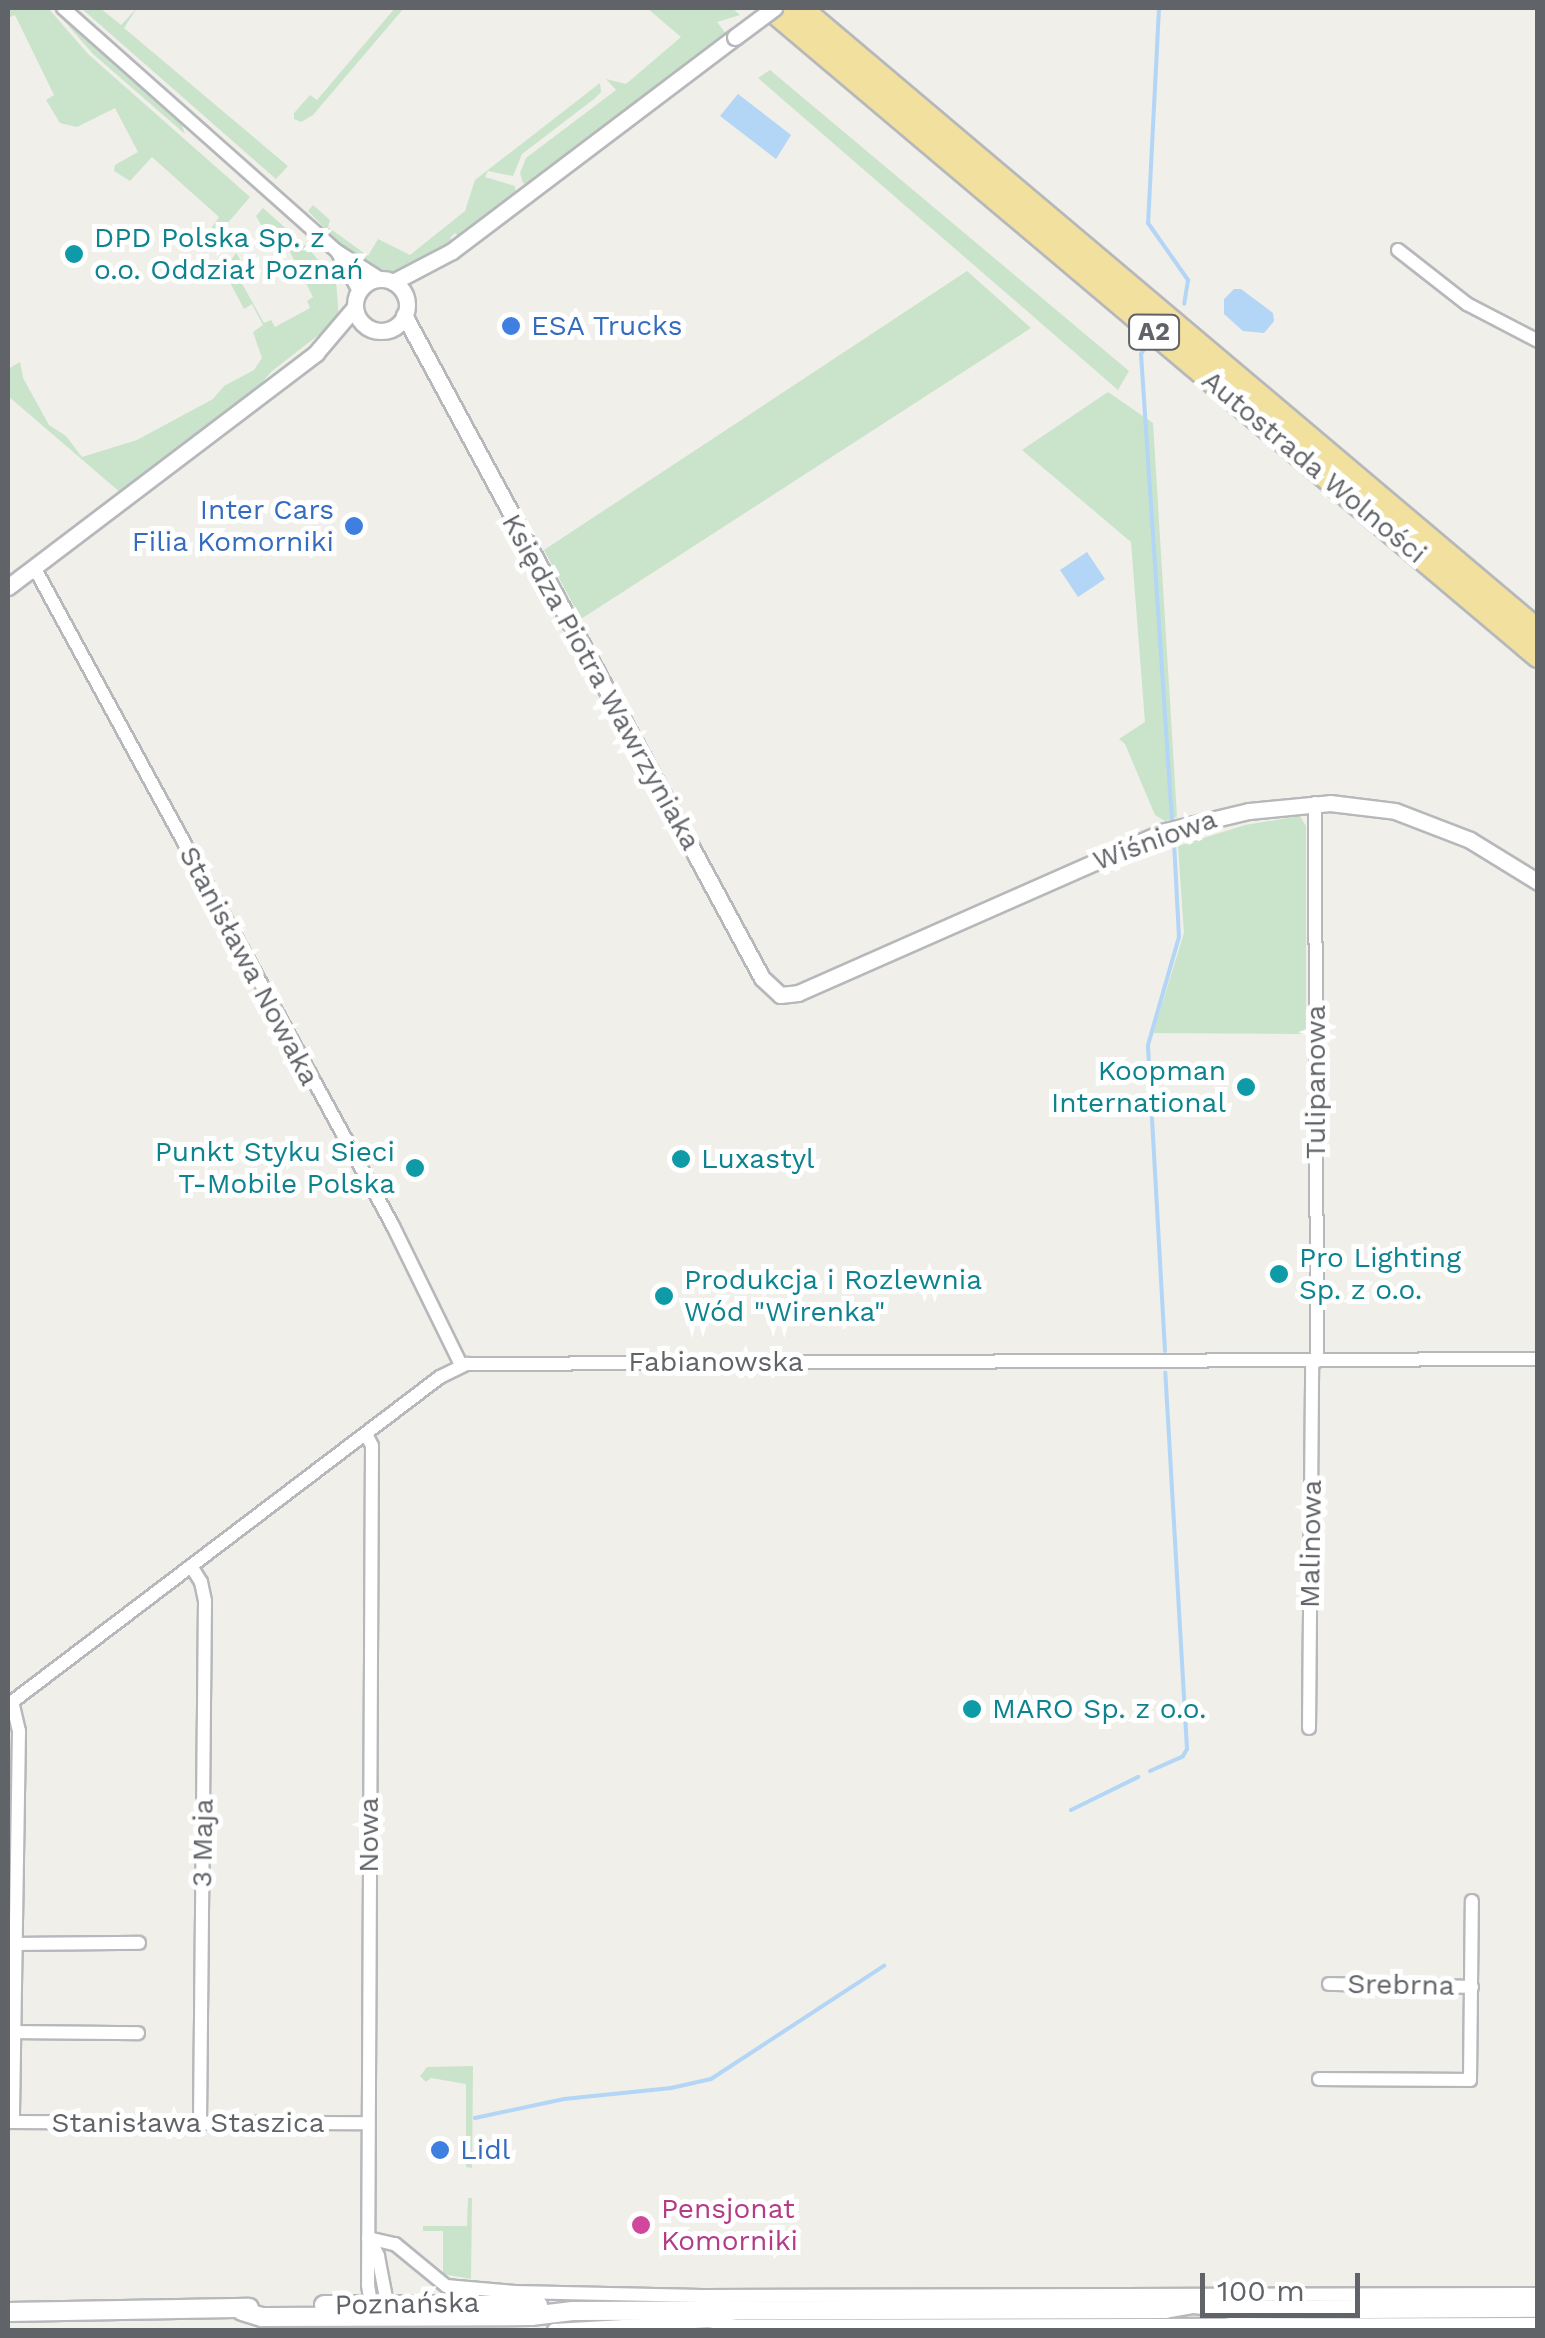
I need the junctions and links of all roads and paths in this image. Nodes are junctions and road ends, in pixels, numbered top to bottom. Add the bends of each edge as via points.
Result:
1 (63, 8) edge
2 (772, 8) edge
3 (800, 8) edge
4 (1398, 250) dead end
5 (337, 251) junction
6 (452, 251) junction
7 (387, 281) junction
8 (357, 299) junction
9 (405, 307) junction
10 (367, 326) junction
11 (386, 330) junction
12 (1538, 341) edge
13 (316, 353) junction
14 (428, 365) junction
15 (34, 567) junction
16 (8, 587) edge
17 (1538, 632) edge
18 (1538, 656) edge
19 (1315, 803) junction
20 (1538, 882) edge
21 (780, 995) joint
22 (1538, 1360) edge
23 (1314, 1361) junction
24 (462, 1366) junction
25 (366, 1434) junction
26 (191, 1566) junction
27 (10, 1703) edge
28 (1309, 1728) dead end
29 (1472, 1902) dead end
30 (16, 1944) junction
31 (138, 1944) dead end
32 (1330, 1984) dead end
33 (1472, 1987) junction
34 (14, 2032) junction
35 (138, 2033) dead end
36 (1319, 2079) dead end
37 (10, 2122) edge
38 (200, 2123) junction
39 (368, 2123) junction
40 (368, 2238) junction
41 (1538, 2294) edge
42 (1166, 2301) junction
43 (1538, 2308) edge
44 (8, 2312) edge
45 (382, 2317) edge
46 (1538, 2324) edge
47 (554, 2329) edge

1 - 5 street
2 - 6 street, bridge
2 - 18 highway, Autostrada Wolności / A2
3 - 17 highway, Autostrada Wolności / A2
4 - 12 street via 1467,304
5 - 7 street
5 - 8 street
6 - 7 street
6 - 9 street
7 - 8 street
7 - 9 street, Księdza Piotra Wawrzyniaka
8 - 10 street
8 - 13 street
9 - 11 street
9 - 14 street, Księdza Piotra Wawrzyniaka
10 - 11 street
10 - 13 street
11 - 14 street, Księdza Piotra Wawrzyniaka
13 - 15 street
14 - 21 street, Księdza Piotra Wawrzyniaka via 762,978
15 - 16 street
15 - 24 street, Stanisława Nowaka
19 - 20 street, Wiśniowa via 1359,804 1416,817
19 - 21 street, Wiśniowa via 1218,816 1165,831
19 - 23 street, Tulipanowa
22 - 23 street, Fabianowska
23 - 24 street, Fabianowska
23 - 28 street, Malinowa
24 - 25 street
25 - 26 street
25 - 39 street, Nowa via 372,1446
26 - 27 street
26 - 38 street, 3 Maja via 205,1601
27 - 30 street via 19,1731
29 - 33 street
30 - 31 street
30 - 34 street
32 - 33 street, Srebrna
33 - 36 street via 1470,2080
34 - 35 street
34 - 37 street
37 - 38 street, Stanisława Staszica
38 - 39 street, Stanisława Staszica
39 - 40 street, Nowa
40 - 42 street via 395,2244 442,2284 462,2289
40 - 45 street, Nowa
41 - 42 street, Poznańska
42 - 43 main road, Poznańska via 1193,2314
42 - 45 main road, Poznańska
44 - 45 main road, Poznańska via 261,2306
46 - 47 street via 708,2321

